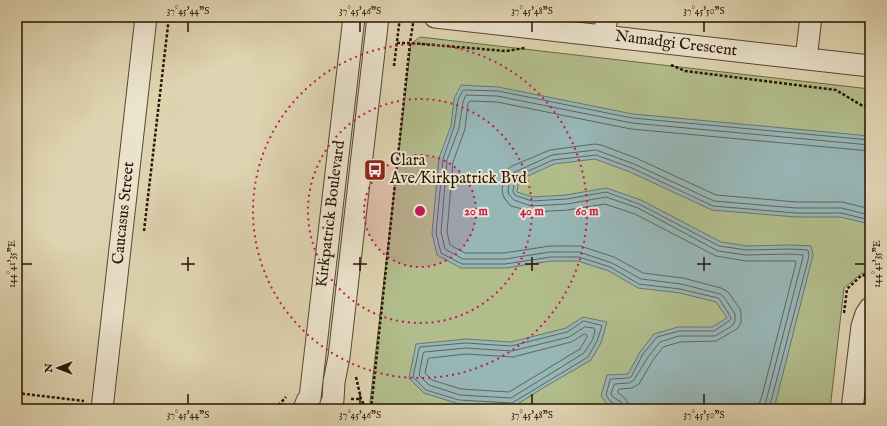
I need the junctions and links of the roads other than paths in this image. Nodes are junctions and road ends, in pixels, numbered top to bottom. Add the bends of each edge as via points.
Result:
1 (146, 17) edge
2 (354, 17) edge
3 (378, 17) edge
4 (435, 17) edge
5 (811, 17) edge
6 (605, 26) edge
7 (806, 59) junction
8 (870, 66) edge
9 (870, 308) edge
10 (858, 408) edge
11 (102, 409) edge
12 (304, 409) edge
13 (331, 409) edge

1 - 11 street, Caucasus Street
2 - 12 street, Kirkpatrick Boulevard via 310,398
3 - 13 street, Kirkpatrick Boulevard
4 - 6 street, Namadgi Crescent
5 - 7 street
6 - 7 street, Namadgi Crescent
7 - 8 street, Namadgi Crescent
9 - 10 street via 862,326

